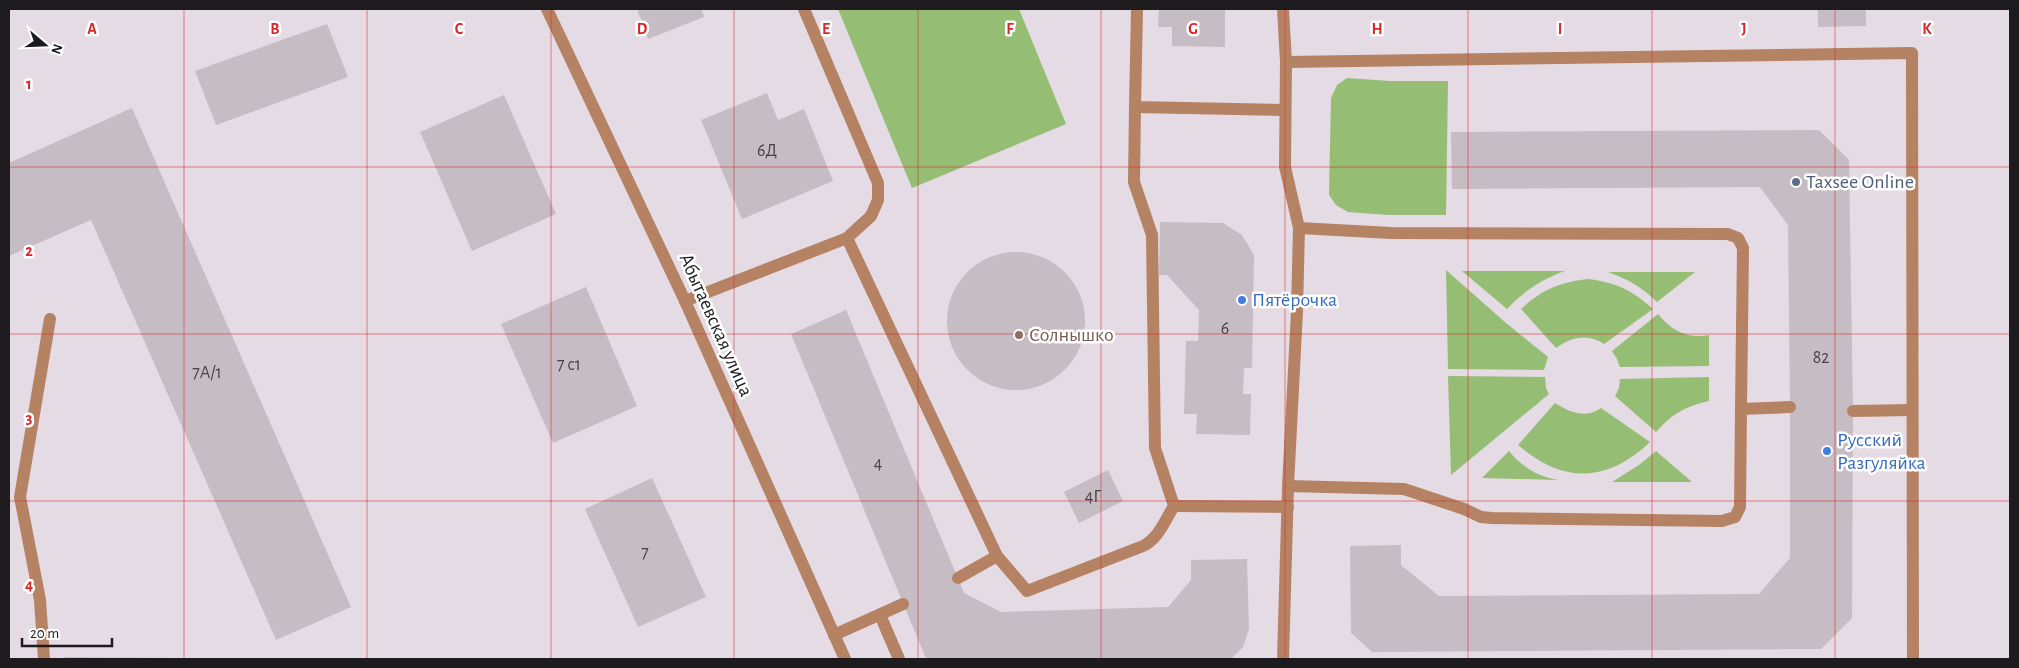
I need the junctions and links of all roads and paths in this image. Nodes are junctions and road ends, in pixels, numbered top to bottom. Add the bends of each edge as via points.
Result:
1 (547, 9) edge
2 (804, 9) edge
3 (1137, 9) edge
4 (1283, 9) edge
5 (1286, 62) junction
6 (1135, 107) junction
7 (1284, 110) junction
8 (1299, 228) junction
9 (847, 238) junction
10 (685, 302) junction
11 (50, 319) dead end
12 (1790, 407) dead end
13 (1741, 409) junction
14 (1911, 410) junction
15 (1853, 411) dead end
16 (1288, 486) junction
17 (1174, 506) junction
18 (1288, 508) junction
19 (997, 556) junction
20 (958, 578) dead end
21 (903, 604) dead end
22 (880, 615) junction
23 (834, 635) junction
24 (44, 659) edge
25 (845, 659) edge
26 (899, 659) edge
27 (1283, 659) edge
28 (1913, 659) edge

1 - 10 street, Абытаевская улица
2 - 9 street via 878,183 878,200 870,216
3 - 6 street
4 - 5 street
5 - 7 street
5 - 14 street via 1912,53
6 - 7 street
6 - 17 street via 1134,182 1152,235 1155,448
7 - 8 street via 1285,167
8 - 13 street via 1391,233 1728,234 1738,238 1743,248
8 - 16 street via 1298,311
9 - 10 street
9 - 19 street
10 - 23 street, Абытаевская улица
11 - 24 street via 20,497 40,600
12 - 13 street
13 - 16 street via 1740,507 1734,517 1722,521 1492,518 1404,489
14 - 15 street
14 - 28 street
16 - 18 street
17 - 18 street
17 - 19 street via 1151,542 1027,591
18 - 27 street
19 - 20 street
21 - 22 street
22 - 23 street
22 - 26 street
23 - 25 street, Абытаевская улица

